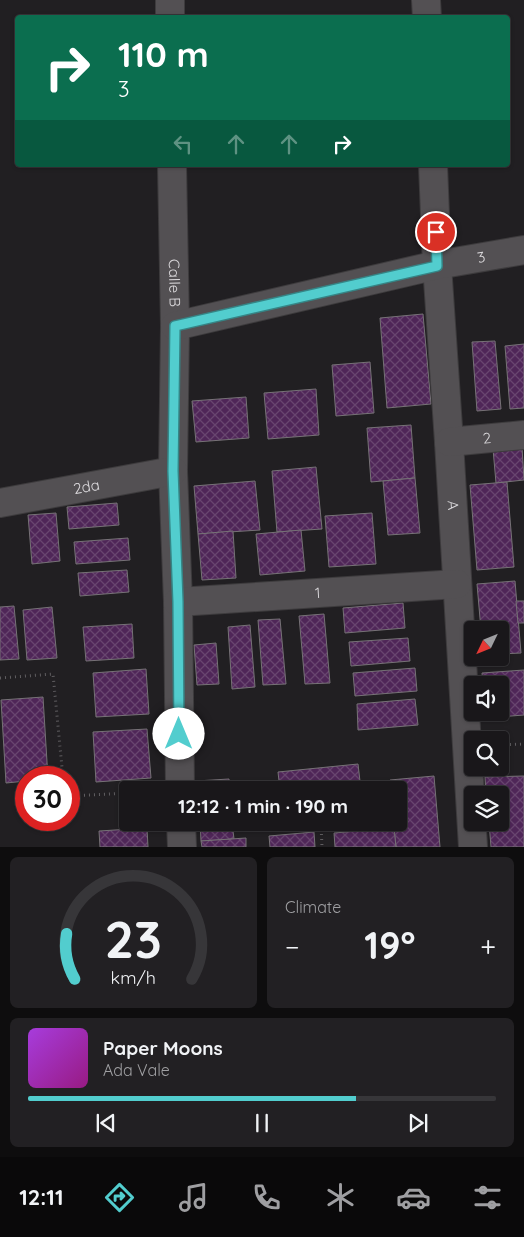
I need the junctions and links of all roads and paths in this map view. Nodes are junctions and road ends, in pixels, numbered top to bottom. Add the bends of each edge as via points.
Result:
1 (170, 0) edge
2 (426, 0) edge
3 (170, 15) edge
4 (427, 15) edge
5 (172, 167) edge
6 (433, 167) edge
7 (524, 250) edge
8 (437, 266) junction
9 (175, 326) junction
10 (524, 435) edge
11 (449, 442) junction
12 (173, 471) junction
13 (0, 503) edge
14 (456, 584) junction
15 (178, 602) junction
16 (0, 678) edge
17 (524, 744) edge
18 (509, 745) edge
19 (62, 766) edge
20 (180, 781) edge
21 (119, 793) edge
22 (80, 795) edge
23 (181, 831) edge
24 (321, 831) edge
25 (182, 847) edge
26 (322, 847) edge
27 (473, 847) edge

1 - 3 street
2 - 4 street
5 - 9 street, Calle B
6 - 8 street, A
7 - 8 street, 3
8 - 9 street, 3
8 - 11 street, A
9 - 12 street, Calle B
10 - 11 street, 2
11 - 14 street, A
12 - 13 street, 2da
12 - 15 street, Calle B
14 - 15 street, 1
14 - 27 street, A
15 - 20 street, Calle B
16 - 19 path via 53,674
17 - 18 path
21 - 22 path
23 - 25 street
24 - 26 path

